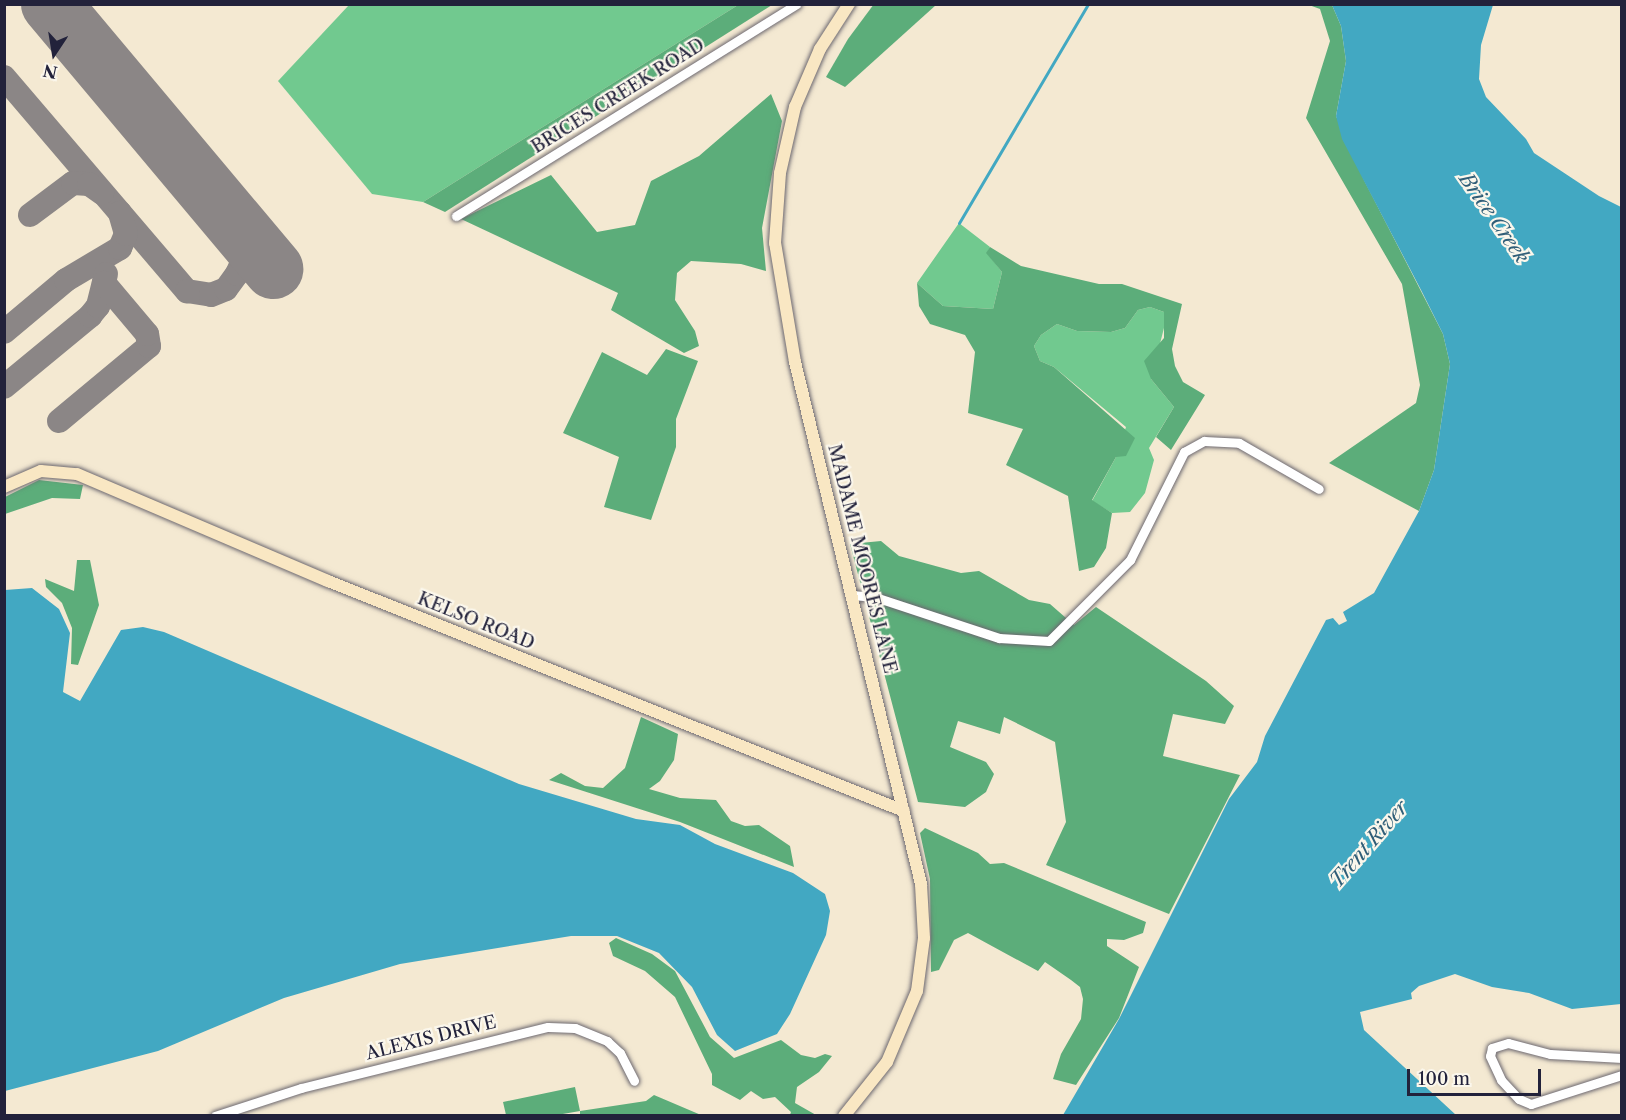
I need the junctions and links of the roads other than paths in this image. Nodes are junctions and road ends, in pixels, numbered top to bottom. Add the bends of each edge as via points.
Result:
1 (796, 4) edge
2 (849, 4) edge
3 (456, 216) dead end
4 (4, 487) edge
5 (1319, 489) dead end
6 (852, 595) junction
7 (904, 811) junction
8 (1618, 1058) edge
9 (1619, 1075) edge
10 (634, 1081) dead end
11 (215, 1116) edge
12 (844, 1116) edge

1 - 3 street, BRICES CREEK ROAD
2 - 6 street, MADAME MOORES LANE via 820,49 795,107 780,173 775,243 795,362
4 - 7 street, KELSO ROAD via 35,473 55,470 77,474 328,581
5 - 6 street via 1239,443 1204,441 1184,452 1130,560 1049,641 999,638 875,597
6 - 7 street, MADAME MOORES LANE
7 - 12 street, MADAME MOORES LANE via 924,911 917,991 887,1062
8 - 9 street
8 - 9 street via 1550,1054 1508,1043 1492,1048 1490,1056 1501,1080 1531,1104 1551,1101 1592,1082
10 - 11 street, ALEXIS DRIVE via 620,1053 607,1041 575,1028 548,1027 301,1088

